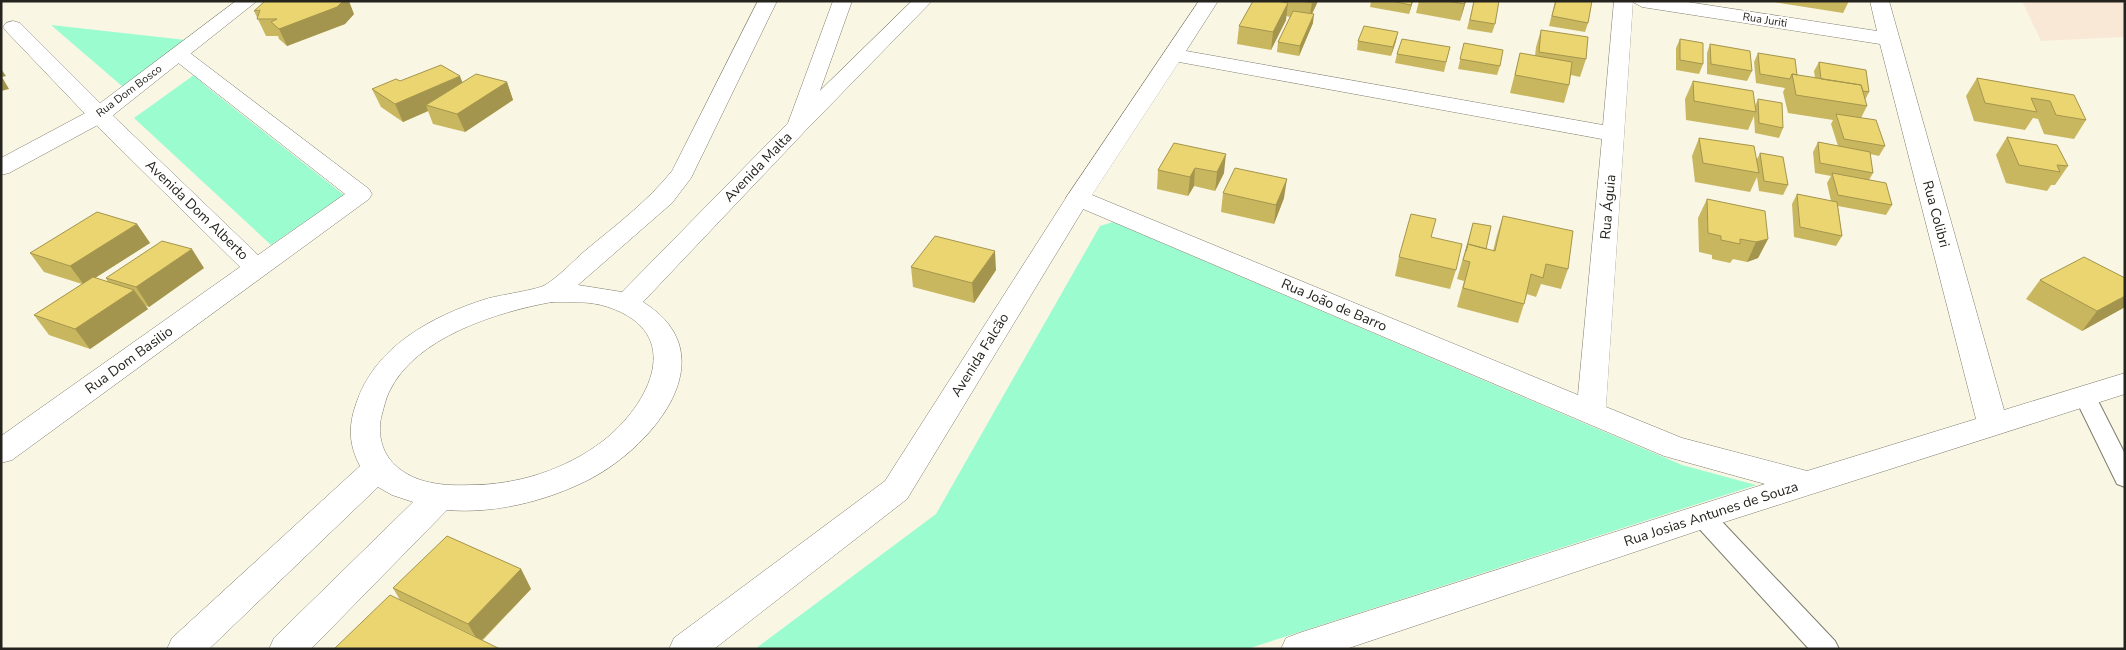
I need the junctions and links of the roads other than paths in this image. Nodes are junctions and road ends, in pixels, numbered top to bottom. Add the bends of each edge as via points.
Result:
1 (248, 1) edge
2 (768, 1) edge
3 (843, 1) edge
4 (924, 1) edge
5 (1209, 1) edge
6 (1624, 1) edge
7 (1642, 1) edge
8 (1879, 1) edge
9 (13, 27) dead end
10 (1889, 40) junction
11 (179, 54) junction
12 (1175, 55) junction
13 (100, 115) junction
14 (798, 125) junction
15 (1614, 134) junction
16 (1, 168) edge
17 (1078, 198) junction
18 (257, 269) junction
19 (552, 293) junction
20 (626, 304) junction
21 (2125, 383) edge
22 (2085, 396) junction
23 (1591, 413) junction
24 (1993, 426) junction
25 (1, 452) edge
26 (378, 468) junction
27 (2125, 478) edge
28 (1808, 483) junction
29 (439, 497) junction
30 (1702, 516) junction
31 (185, 649) edge
32 (287, 649) edge
33 (687, 649) edge
34 (1299, 649) edge
35 (1826, 649) edge

1 - 11 street, Rua Dom Bosco
2 - 19 street via 683,173 664,198
3 - 14 street, Avenida Malta
4 - 14 street
5 - 12 street, Avenida Falcão
6 - 15 street, Rua Águia
7 - 10 street, Rua Juriti
8 - 10 street, Rua Colibri
9 - 13 street, Avenida Dom Alberto
10 - 24 street, Rua Colibri
11 - 13 street, Rua Dom Bosco
11 - 18 street, Avenida Dom Alberto via 360,194
12 - 15 street
12 - 17 street, Avenida Falcão
13 - 16 street, Rua Dom Bosco
13 - 18 street, Avenida Dom Alberto
14 - 20 street, Avenida Malta
15 - 23 street, Rua Águia
17 - 23 street, Rua João de Barro
17 - 33 street, Avenida Falcão via 896,490
18 - 25 street, Rua Dom Basilio
19 - 20 street via 579,293
19 - 26 street via 493,304 465,316 421,341 392,366 367,408 364,430 367,450
20 - 29 street via 646,315 659,330 667,347 669,367 664,389 632,433 577,472 543,485 508,495
21 - 22 street, Rua Josias Antunes de Souza
22 - 24 street, Rua Josias Antunes de Souza
22 - 27 lane
23 - 28 street, Rua João de Barro via 1675,448
24 - 28 street, Rua Josias Antunes de Souza
26 - 29 street via 394,481
26 - 31 street
28 - 30 street, Rua Josias Antunes de Souza
29 - 32 street
30 - 34 street, Rua Josias Antunes de Souza
30 - 35 lane

